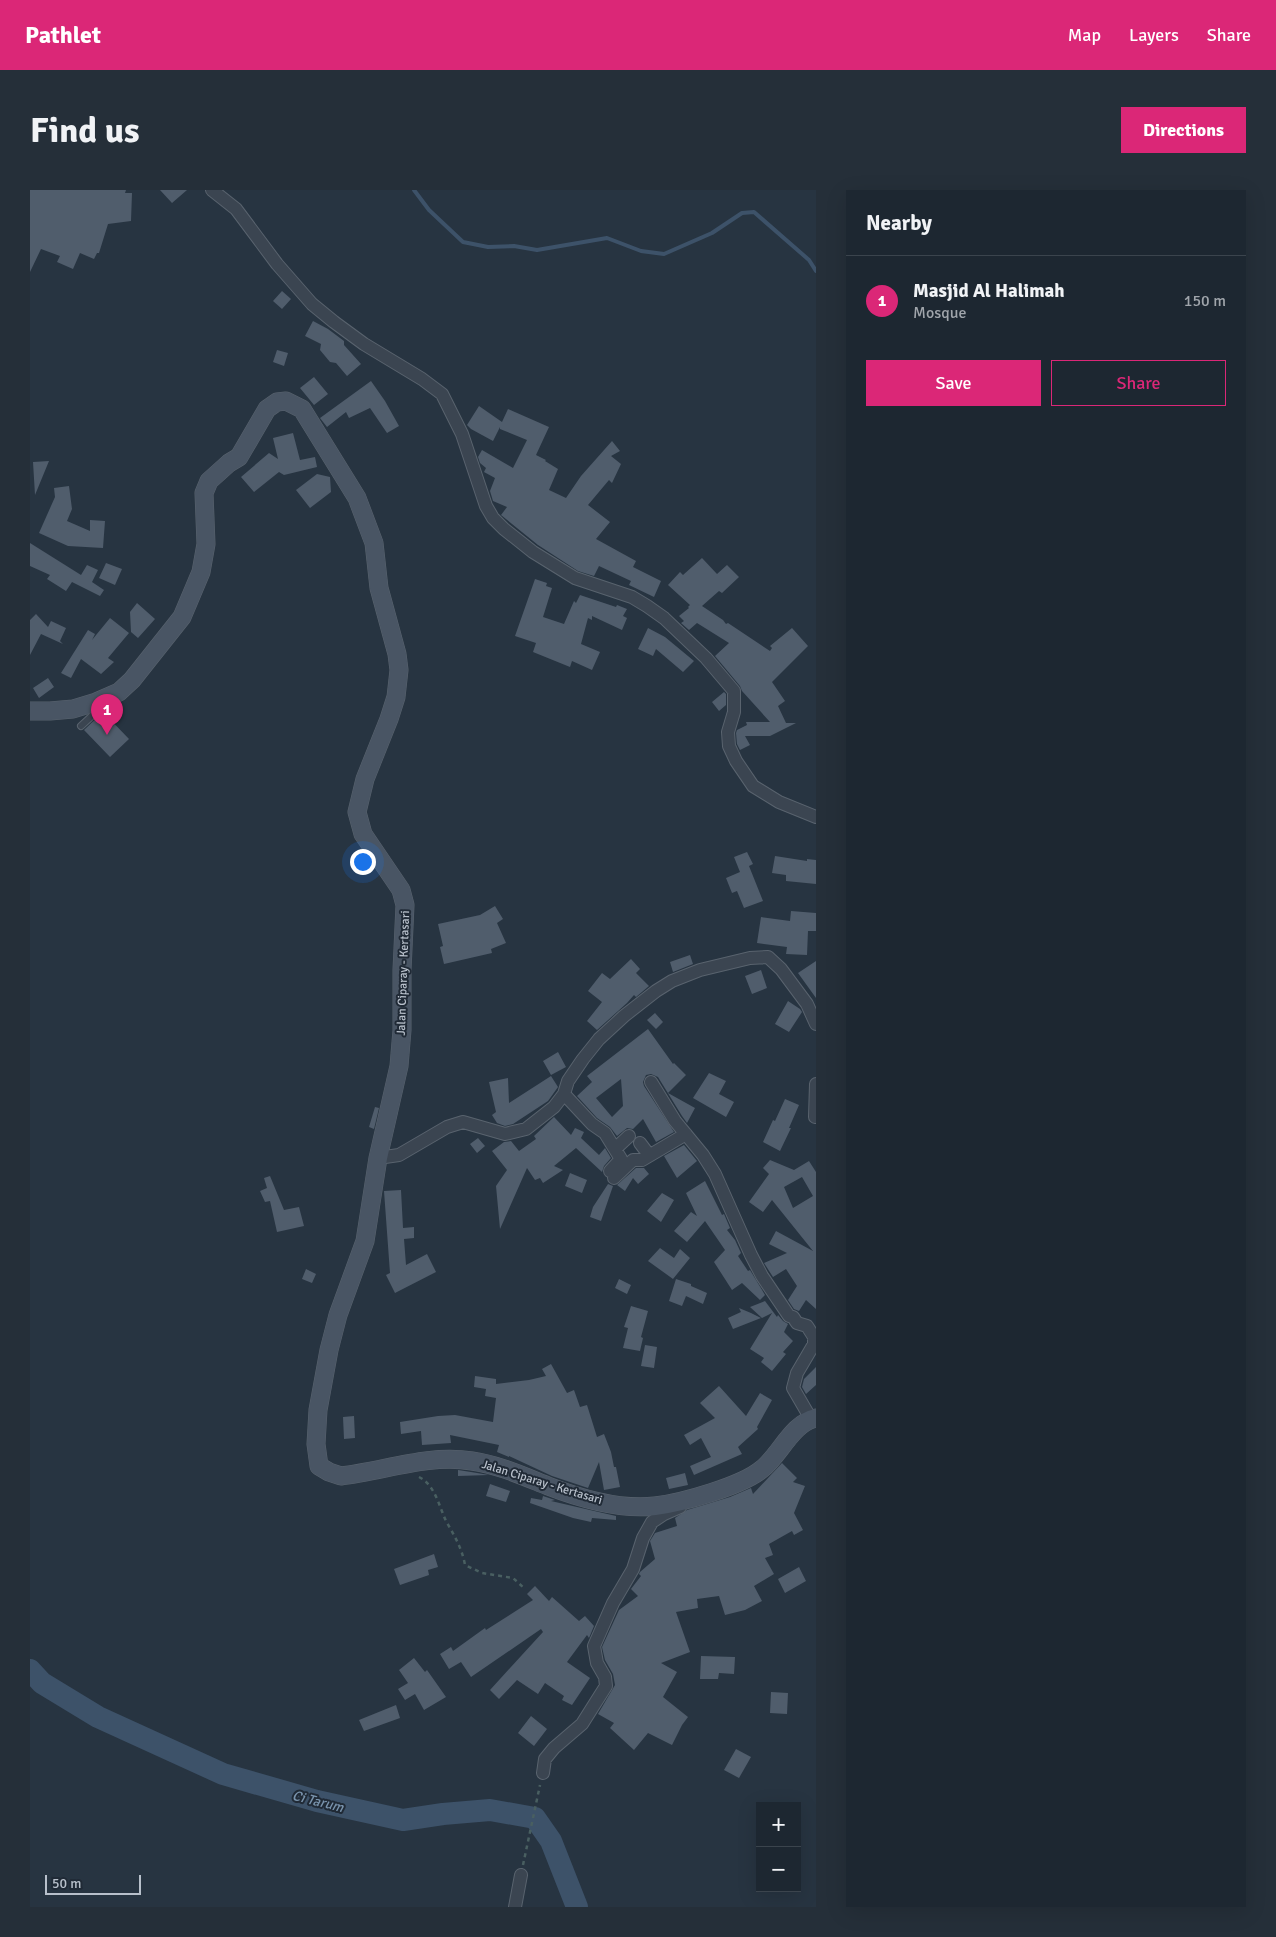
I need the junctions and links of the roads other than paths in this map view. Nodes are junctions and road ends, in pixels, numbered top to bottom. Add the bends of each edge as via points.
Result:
1 (212, 190) edge
2 (96, 702) junction
3 (30, 711) edge
4 (81, 726) dead end
5 (816, 818) edge
6 (816, 1024) edge
7 (651, 1082) dead end
8 (816, 1084) edge
9 (564, 1094) junction
10 (815, 1117) edge
11 (686, 1134) junction
12 (615, 1149) junction
13 (649, 1155) junction
14 (378, 1158) junction
15 (814, 1418) edge
16 (691, 1498) junction
17 (543, 1773) road end
18 (521, 1875) road end
19 (515, 1907) edge

1 - 5 street via 236,210 312,304 364,344 442,394 462,434 486,506 504,529 575,578 632,597 647,606 706,658 734,691 729,746 747,778 772,798
2 - 3 main road, Jalan Ciparay - Kertasari via 73,709
2 - 4 lane via 94,714
2 - 14 main road, Jalan Ciparay - Kertasari via 119,692 132,680 182,617 201,572 206,544 204,493 210,481 240,457 267,409 286,401 302,409 357,498 370,527 379,588 398,670 396,697 356,812 363,834 401,890 405,905 402,1030 395,1087
6 - 9 street via 807,1004 768,957 700,970 656,990 624,1016 583,1059 568,1081
7 - 11 street via 674,1121
8 - 10 street
9 - 12 street via 604,1133
9 - 14 street via 554,1107 526,1129 505,1134 463,1122 447,1127 399,1155
11 - 13 street
11 - 15 street via 719,1181 736,1226 762,1276 789,1316 807,1326 814,1337 814,1344 797,1373 793,1388
12 - 13 street via 635,1139
12 - 13 street via 621,1159 612,1175 633,1160 642,1160
14 - 16 main road, Jalan Ciparay - Kertasari via 365,1241 329,1350 318,1410 316,1444 319,1466 341,1476 443,1458 458,1459 496,1466 576,1495 624,1506 654,1506
15 - 16 main road, Jalan Ciparay - Kertasari via 803,1424 774,1458 753,1475
16 - 17 street via 652,1522 643,1538 633,1569 594,1646 606,1686 582,1724 545,1759
18 - 19 street

